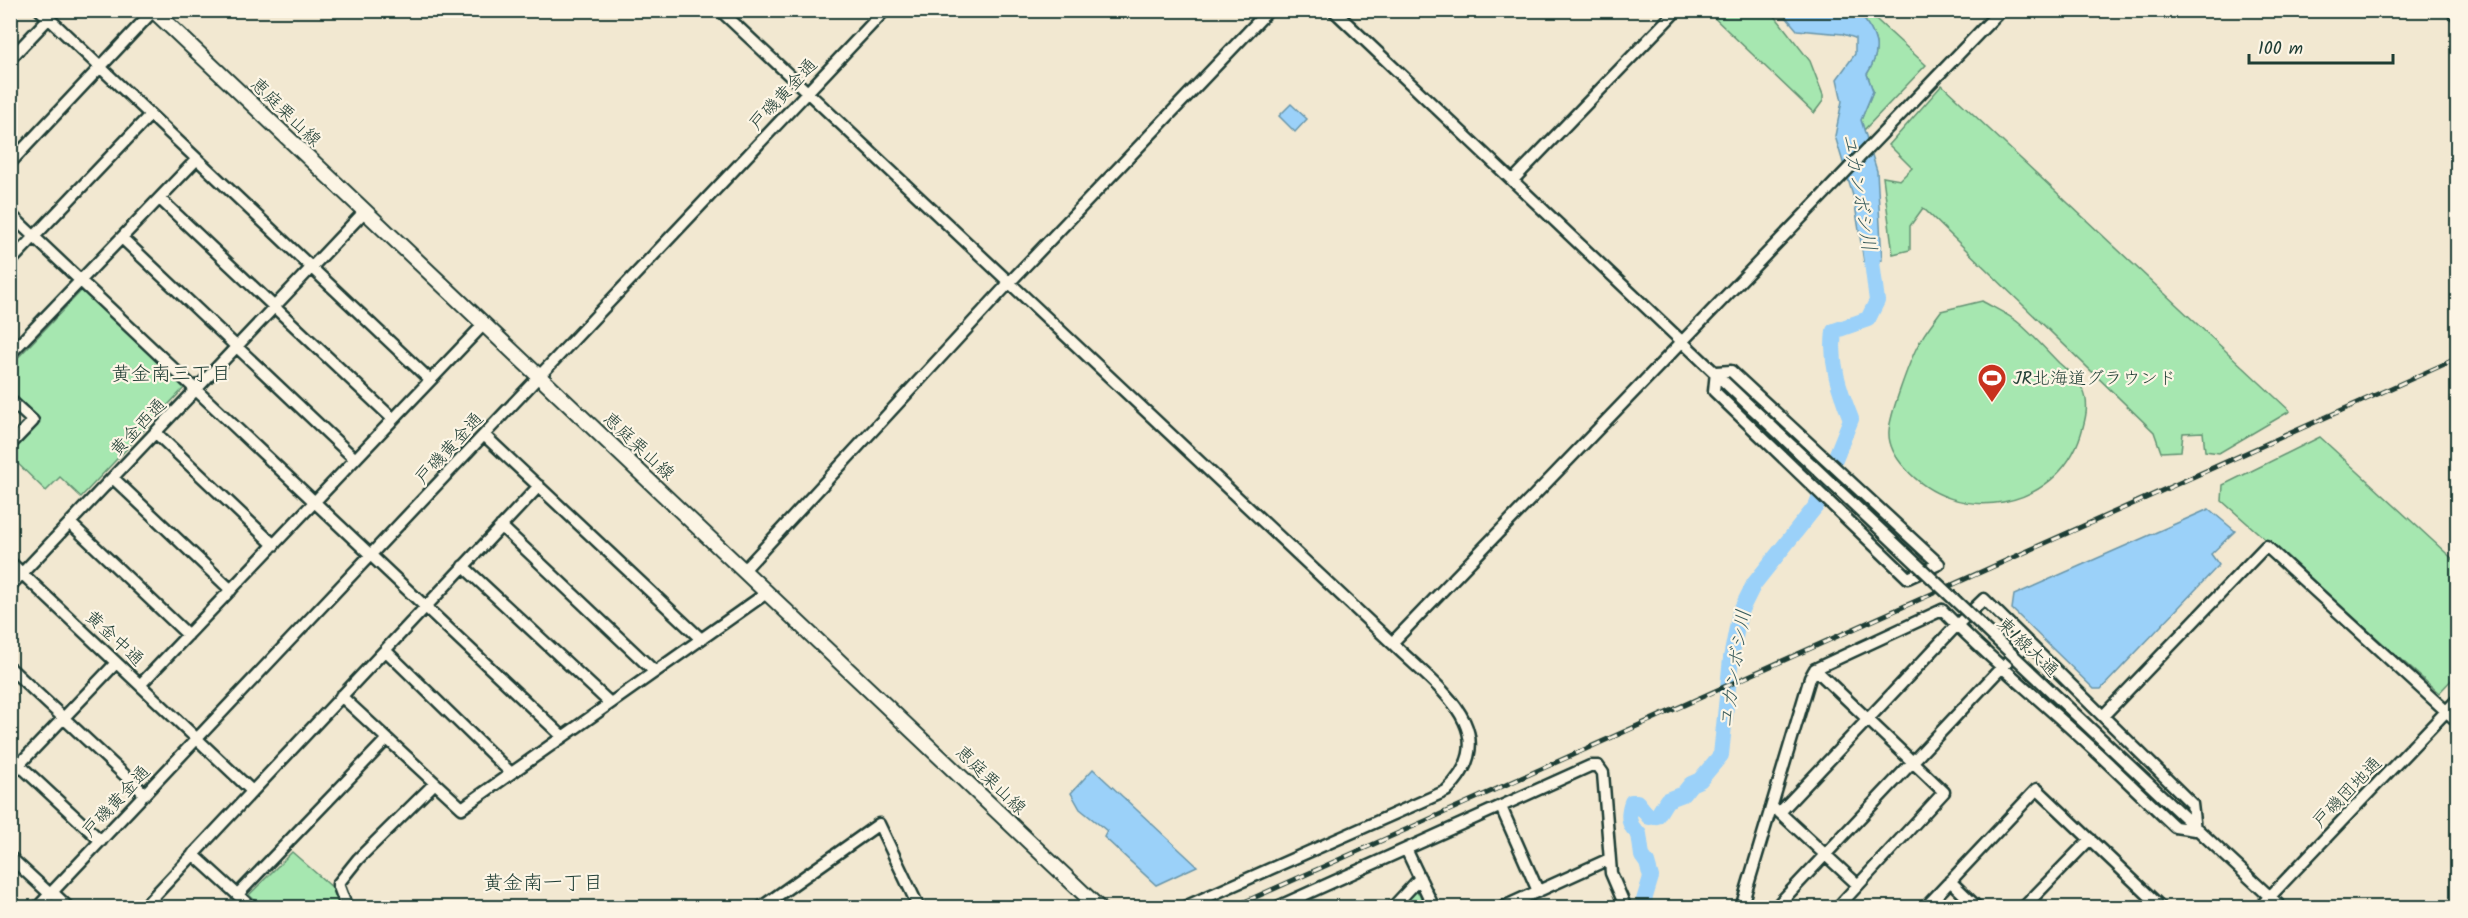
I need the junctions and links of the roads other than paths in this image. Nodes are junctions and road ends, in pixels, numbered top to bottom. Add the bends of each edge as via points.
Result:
1 (40, 10) edge
2 (153, 10) edge
3 (720, 10) edge
4 (885, 10) edge
5 (1269, 10) edge
6 (1333, 10) edge
7 (1677, 10) edge
8 (2001, 10) edge
9 (2451, 10) edge
10 (2457, 17) edge
11 (48, 19) junction
12 (10, 59) edge
13 (101, 67) junction
14 (807, 92) junction
15 (150, 115) junction
16 (197, 159) junction
17 (10, 163) edge
18 (1513, 180) junction
19 (160, 199) junction
20 (364, 212) junction
21 (10, 214) edge
22 (35, 237) junction
23 (122, 238) junction
24 (10, 262) edge
25 (312, 266) junction
26 (81, 280) junction
27 (1009, 283) junction
28 (275, 307) junction
29 (483, 324) junction
30 (1682, 341) junction
31 (238, 346) junction
32 (10, 354) edge
33 (1716, 372) junction
34 (539, 377) junction
35 (430, 380) junction
36 (197, 390) junction
37 (10, 400) edge
38 (393, 419) junction
39 (156, 433) junction
40 (484, 435) junction
41 (10, 445) edge
42 (355, 459) junction
43 (113, 478) junction
44 (539, 486) junction
45 (315, 502) junction
46 (70, 523) junction
47 (501, 526) junction
48 (274, 545) junction
49 (371, 554) junction
50 (10, 562) edge
51 (463, 567) junction
52 (744, 570) junction
53 (22, 573) junction
54 (10, 586) edge
55 (231, 590) junction
56 (768, 592) junction
57 (426, 606) junction
58 (1957, 625) junction
59 (188, 635) junction
60 (701, 639) junction
61 (1392, 643) junction
62 (2029, 643) junction
63 (385, 650) junction
64 (116, 663) junction
65 (2002, 667) junction
66 (10, 668) edge
67 (1815, 669) junction
68 (654, 671) junction
69 (141, 685) junction
70 (341, 696) junction
71 (2457, 699) edge
72 (609, 702) junction
73 (2446, 711) junction
74 (2103, 717) junction
75 (64, 718) junction
76 (1869, 719) junction
77 (2457, 722) edge
78 (562, 736) junction
79 (197, 739) junction
80 (387, 739) junction
81 (10, 756) edge
82 (1913, 762) junction
83 (20, 765) junction
84 (511, 773) junction
85 (10, 774) edge
86 (435, 783) junction
87 (252, 791) junction
88 (145, 794) junction
89 (1501, 807) junction
90 (1775, 810) junction
91 (2195, 830) junction
92 (2090, 839) junction
93 (101, 841) junction
94 (1406, 849) junction
95 (194, 854) junction
96 (1824, 855) junction
97 (10, 857) edge
98 (1609, 859) junction
99 (1420, 878) junction
100 (1950, 881) junction
101 (1858, 885) junction
102 (1538, 891) junction
103 (51, 893) junction
104 (238, 894) junction
105 (2270, 896) junction
106 (151, 905) edge
107 (2154, 905) edge
108 (1626, 907) edge
109 (37, 908) edge
110 (69, 908) edge
111 (252, 908) edge
112 (347, 908) edge
113 (760, 908) edge
114 (919, 908) edge
115 (1099, 908) edge
116 (1182, 908) edge
117 (1275, 908) edge
118 (1392, 908) edge
119 (1434, 908) edge
120 (1501, 908) edge
121 (1740, 908) edge
122 (1774, 908) edge
123 (1837, 908) edge
124 (1925, 908) edge
125 (1978, 908) edge
126 (2023, 908) edge
127 (2259, 908) edge
128 (2282, 908) edge

1 - 11 street
2 - 13 street
2 - 20 main road, 恵庭栗山線
3 - 14 street
4 - 14 street, 戸磯黄金通
5 - 27 street
6 - 18 street, 東1線大通
7 - 18 street
8 - 30 street
9 - 10 street
11 - 12 street
11 - 13 street
13 - 15 street
13 - 17 street
14 - 27 street
14 - 34 street, 戸磯黄金通
15 - 16 street
15 - 22 street
16 - 19 street
16 - 25 street
18 - 30 street, 東1線大通
19 - 23 street
19 - 28 street
20 - 25 street, 黄金西通
20 - 29 main road, 恵庭栗山線
21 - 22 street
22 - 24 street
22 - 26 street
23 - 26 street
23 - 31 street
25 - 28 street, 黄金西通
25 - 35 street
26 - 32 street
26 - 36 street
27 - 52 street
27 - 61 street
28 - 31 street, 黄金西通
28 - 38 street
29 - 34 main road, 恵庭栗山線
29 - 35 street
30 - 33 street, 東1線大通
30 - 61 street
31 - 36 street, 黄金西通
31 - 42 street
33 - 33 street via 1714,392 1908,578 1939,564 1731,371
33 - 91 street, 東1線大通, bridge
34 - 40 street, 戸磯黄金通
34 - 52 main road, 恵庭栗山線
35 - 38 street
36 - 39 street, 黄金西通
36 - 45 street
37 - 41 street via 33,421
38 - 42 street
39 - 43 street, 黄金西通
39 - 48 street
40 - 44 street
40 - 49 street, 戸磯黄金通
42 - 45 street
43 - 46 street, 黄金西通
43 - 55 street
44 - 47 street
44 - 60 street
45 - 48 street
45 - 49 street
46 - 53 street, 黄金西通
46 - 59 street
47 - 51 street
47 - 68 street
48 - 55 street
49 - 57 street
49 - 79 street, 戸磯黄金通
50 - 53 street, 黄金中通
51 - 57 street
51 - 72 street
52 - 56 main road, 恵庭栗山線
53 - 54 street, 黄金西通
53 - 64 street, 黄金中通
55 - 59 street
56 - 60 street
56 - 115 main road, 恵庭栗山線
57 - 63 street
57 - 78 street
58 - 62 street via 1984,599
58 - 65 street
58 - 67 street via 1942,610
58 - 76 street
59 - 69 street
60 - 68 street
61 - 116 street via 1460,710 1468,726 1469,754 1456,781 1446,791
62 - 65 street
62 - 74 street
63 - 70 street
63 - 84 street
64 - 69 street, 黄金中通
64 - 75 street
65 - 82 street
65 - 91 street via 2175,828
66 - 75 street
67 - 76 street
67 - 90 street
68 - 72 street
69 - 79 street, 黄金中通
70 - 80 street
70 - 87 street
71 - 73 street, 戸磯団地通
72 - 78 street
73 - 74 street via 2266,546
73 - 77 street
73 - 105 street, 戸磯団地通
74 - 91 street via 2192,804
75 - 83 street
75 - 88 street
76 - 82 street
76 - 90 street
78 - 84 street
79 - 87 street, 黄金中通
79 - 88 street, 戸磯黄金通
80 - 86 street
80 - 104 street
81 - 83 street
82 - 96 street
82 - 101 street via 1944,792
83 - 85 street
83 - 93 street
84 - 86 street via 462,808
86 - 112 street via 338,884
87 - 95 street
88 - 93 street, 戸磯黄金通
89 - 94 street
89 - 98 street via 1590,766 1598,766 1603,773
89 - 102 street
90 - 96 street
90 - 121 street
91 - 105 street, 東1線大通
92 - 100 street via 2037,789
92 - 107 street
92 - 126 street
93 - 103 street, 戸磯黄金通
94 - 99 street
94 - 117 street
95 - 104 street
95 - 106 street
96 - 101 street
96 - 122 street
97 - 103 street
98 - 102 street
98 - 108 street
99 - 118 street
99 - 119 street
100 - 124 street
100 - 125 street
101 - 123 street
102 - 120 street
103 - 109 street, 戸磯黄金通
103 - 110 street
104 - 111 street
105 - 127 street, 戸磯団地通
105 - 128 street, 東1線大通
113 - 114 street via 879,824

